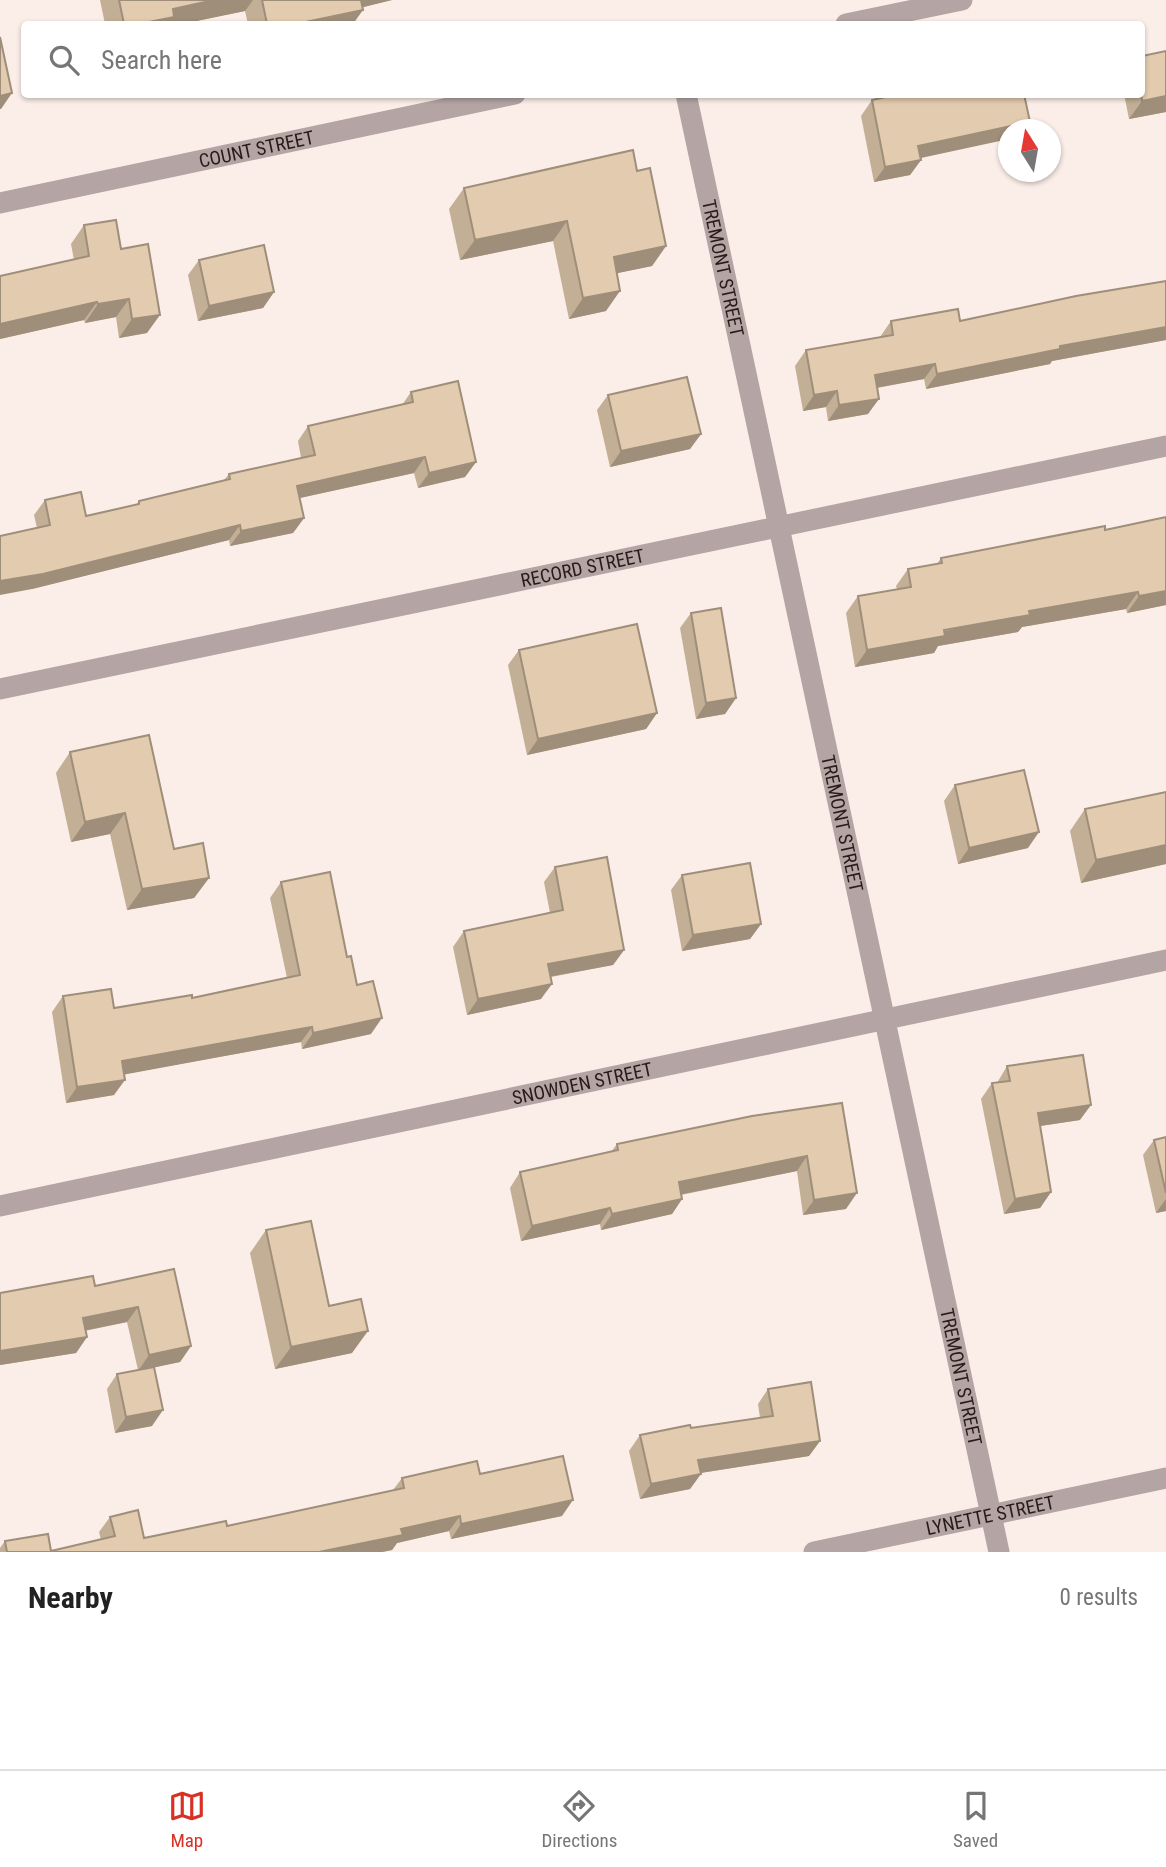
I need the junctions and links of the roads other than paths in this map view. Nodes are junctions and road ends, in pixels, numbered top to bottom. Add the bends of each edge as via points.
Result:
1 (962, 0) edge
2 (860, 21) edge
3 (496, 98) edge
4 (687, 98) edge
5 (0, 203) edge
6 (1166, 446) edge
7 (781, 527) junction
8 (0, 689) edge
9 (1166, 960) edge
10 (886, 1020) junction
11 (0, 1206) edge
12 (1166, 1478) edge
13 (991, 1516) junction
14 (814, 1552) edge
15 (999, 1552) edge

1 - 2 street
3 - 5 street, COUNT STREET
4 - 7 street, TREMONT STREET
6 - 7 street, RECORD STREET
7 - 8 street, RECORD STREET
7 - 10 street, TREMONT STREET
9 - 10 street, SNOWDEN STREET
10 - 11 street, SNOWDEN STREET
10 - 13 street, TREMONT STREET
12 - 13 street, LYNETTE STREET
13 - 14 street, LYNETTE STREET
13 - 15 street, TREMONT STREET

